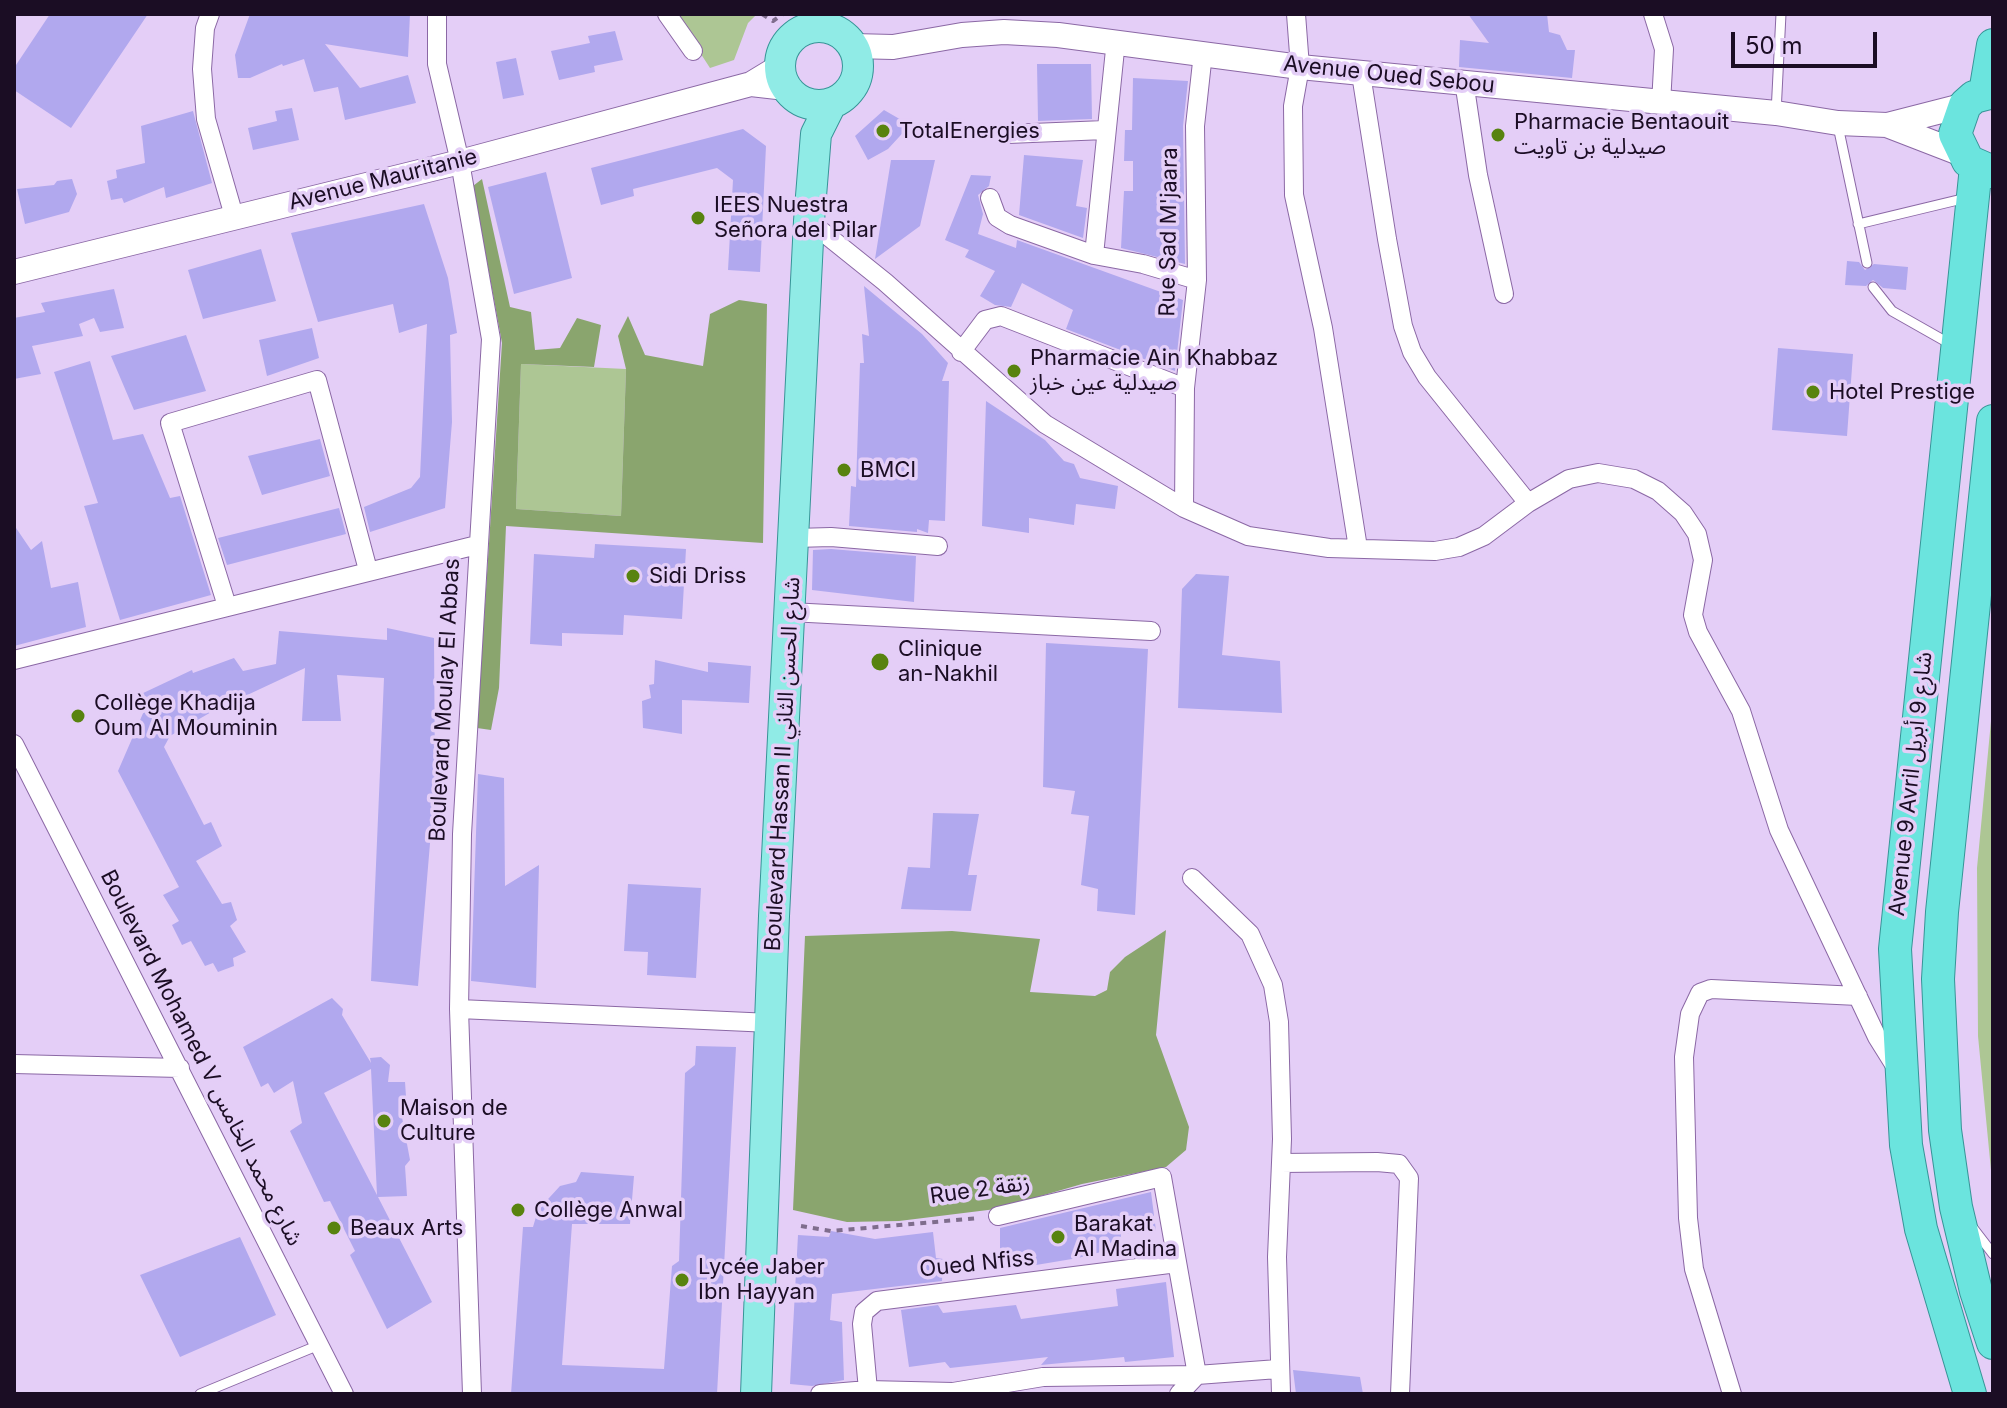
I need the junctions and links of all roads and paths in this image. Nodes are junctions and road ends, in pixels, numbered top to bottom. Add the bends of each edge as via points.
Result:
1 (210, 14) edge
2 (437, 14) edge
3 (667, 14) edge
4 (762, 14) edge
5 (1296, 14) edge
6 (1653, 14) edge
7 (1781, 14) edge
8 (811, 20) edge
9 (1006, 23) edge
10 (1116, 40) junction
11 (1993, 45) edge
12 (693, 51) dead end
13 (1203, 53) junction
14 (856, 55) junction
15 (1300, 67) junction
16 (1361, 74) junction
17 (1464, 81) junction
18 (788, 85) junction
19 (1981, 97) edge
20 (831, 104) junction
21 (1661, 104) junction
22 (1776, 113) junction
23 (1838, 123) junction
24 (1887, 125) junction
25 (1105, 130) junction
26 (816, 134) junction
27 (1008, 134) dead end
28 (460, 162) junction
29 (1976, 172) edge
30 (990, 198) dead end
31 (234, 216) junction
32 (809, 221) junction
33 (1858, 224) junction
34 (1094, 255) junction
35 (1867, 263) dead end
36 (14, 272) edge
37 (1197, 280) junction
38 (1873, 287) dead end
39 (1504, 294) dead end
40 (1955, 347) junction
41 (961, 352) junction
42 (1185, 388) junction
43 (1993, 421) edge
44 (1528, 503) junction
45 (1184, 508) junction
46 (795, 538) junction
47 (477, 545) junction
48 (938, 546) dead end
49 (1358, 548) junction
50 (368, 570) junction
51 (227, 606) junction
52 (790, 612) junction
53 (1151, 631) dead end
54 (14, 660) edge
55 (14, 744) edge
56 (1192, 878) dead end
57 (1858, 996) junction
58 (459, 1009) junction
59 (771, 1023) junction
60 (14, 1064) edge
61 (180, 1068) junction
62 (1900, 1074) junction
63 (1281, 1163) junction
64 (1956, 1207) junction
65 (998, 1216) joint
66 (801, 1226) dead end
67 (1993, 1254) edge
68 (1177, 1263) junction
69 (1993, 1343) edge
70 (319, 1345) junction
71 (1278, 1369) junction
72 (1197, 1375) junction
73 (868, 1390) junction
74 (955, 1393) edge
75 (200, 1394) edge
76 (344, 1394) edge
77 (472, 1394) edge
78 (756, 1394) edge
79 (820, 1394) edge
80 (1179, 1394) edge
81 (1281, 1394) edge
82 (1400, 1394) edge
83 (1732, 1394) edge
84 (1970, 1394) edge

1 - 31 street via 202,69 206,119
2 - 28 street, Boulevard Moulay El Abbas via 437,64
3 - 12 street
4 - 8 path via 773,21
5 - 15 street
6 - 21 street via 1664,49
7 - 22 lane
8 - 14 main road
8 - 18 main road via 787,43
9 - 10 street, Avenue Oued Sebou
9 - 14 street, Avenue Oued Sebou
10 - 13 street, Avenue Oued Sebou
10 - 25 street
11 - 19 highway
13 - 15 street, Avenue Oued Sebou
13 - 37 street, Rue Sad M'jaara via 1195,126
14 - 20 main road via 851,88
15 - 16 street, Avenue Oued Sebou
15 - 49 street via 1291,144 1294,195 1330,367
16 - 17 street, Avenue Oued Sebou
16 - 44 street via 1403,326 1412,352
17 - 21 street, Avenue Oued Sebou
17 - 39 street
18 - 20 main road via 815,106
18 - 26 main road
18 - 28 street, Avenue Mauritanie via 751,84
19 - 24 street, Avenue Oued Sebou
19 - 29 highway, Avenue 9 Avril شارع 9 أبريل via 1955,134
20 - 26 main road, Boulevard Hassan II شارع الحسن الثاني
21 - 22 street, Avenue Oued Sebou
22 - 23 street, Avenue Oued Sebou
23 - 24 street, Avenue Oued Sebou
23 - 33 lane
24 - 29 street, Avenue Oued Sebou
25 - 27 street
25 - 34 street
26 - 32 main road, Boulevard Hassan II شارع الحسن الثاني
28 - 31 street, Avenue Mauritanie
28 - 47 street, Boulevard Moulay El Abbas via 491,339
29 - 33 lane
29 - 40 highway, Avenue 9 Avril شارع 9 أبريل
30 - 34 street via 997,217 1010,225
31 - 36 street, Avenue Mauritanie
32 - 41 street
32 - 46 main road, Boulevard Hassan II شارع الحسن الثاني
33 - 35 lane
34 - 37 street
37 - 42 street, Rue Sad M'jaara
38 - 40 lane via 1892,311
40 - 62 highway, Avenue 9 Avril شارع 9 أبريل via 1897,921
41 - 42 street via 985,320 1001,316
41 - 45 street via 1045,424
42 - 45 street, Rue Sad M'jaara
43 - 64 highway, Avenue 9 Avril شارع 9 أبريل via 1940,952 1940,1075
44 - 49 street via 1484,536 1459,547
44 - 57 street via 1569,479 1598,473 1634,479 1683,513 1697,534 1703,560 1693,615 1698,632 1741,711 1779,830
45 - 49 street via 1248,536 1289,545
46 - 48 street
46 - 52 main road, Boulevard Hassan II شارع الحسن الثاني
47 - 50 street
47 - 58 street, Boulevard Moulay El Abbas
50 - 51 street
50 - 51 street via 317,380 170,423
51 - 54 street
52 - 53 street
52 - 59 main road, Boulevard Hassan II شارع الحسن الثاني
55 - 61 street, Boulevard Mohamed V شارع محمد الخامس
56 - 63 street via 1250,934 1273,985 1279,1022
57 - 62 street
57 - 83 street via 1711,989 1700,993 1690,1014 1683,1128 1689,1231 1697,1281
58 - 59 street
58 - 77 street, Boulevard Moulay El Abbas
59 - 78 main road, Boulevard Hassan II شارع الحسن الثاني
60 - 61 street
61 - 70 street, Boulevard Mohamed V شارع محمد الخامس
62 - 84 highway, Avenue 9 Avril شارع 9 أبريل via 1921,1229
63 - 71 street
63 - 82 street via 1399,1164 1409,1178
64 - 67 lane
64 - 69 highway, Avenue 9 Avril شارع 9 أبريل
65 - 66 path, Rue 2 زنقة via 831,1231
65 - 68 street, Rue 2 زنقة via 1162,1177
68 - 72 street
68 - 73 street, Oued Nfiss via 877,1301 864,1312 862,1324
70 - 75 lane
70 - 76 street, Boulevard Mohamed V شارع محمد الخامس
71 - 72 street
71 - 81 street
72 - 74 street via 1043,1377
72 - 80 street
73 - 74 street
73 - 79 street

